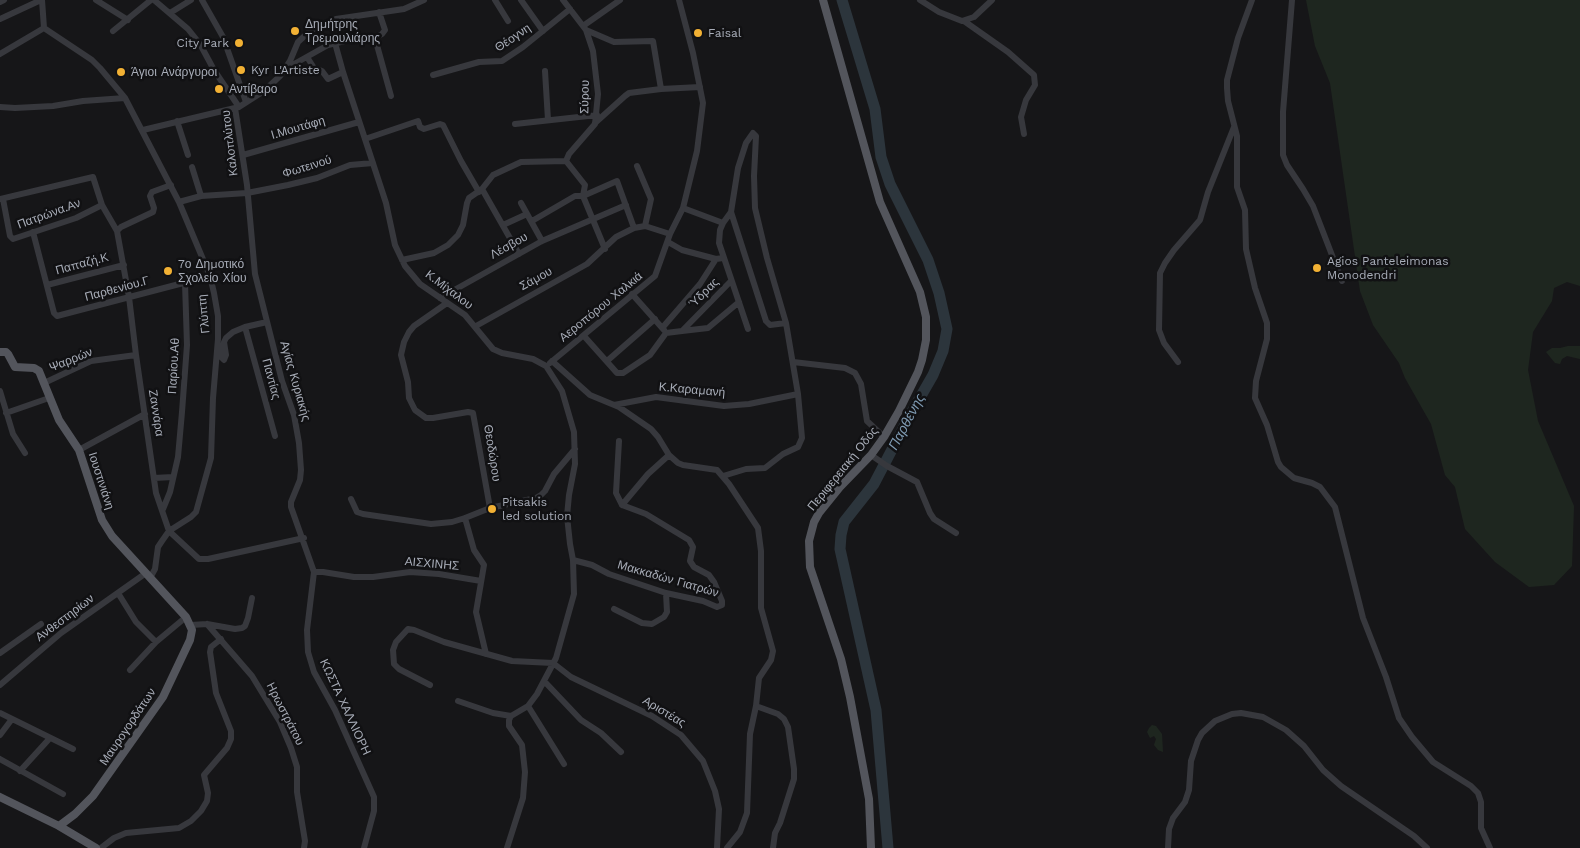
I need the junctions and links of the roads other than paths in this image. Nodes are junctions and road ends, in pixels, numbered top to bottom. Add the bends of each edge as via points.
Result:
1 (41, 0) edge
2 (96, 0) edge
3 (153, 0) edge
4 (191, 0) edge
5 (202, 0) edge
6 (424, 0) edge
7 (495, 0) edge
8 (521, 0) edge
9 (563, 0) edge
10 (620, 0) edge
11 (679, 0) edge
12 (823, 0) edge
13 (920, 0) edge
14 (992, 0) edge
15 (1252, 0) edge
16 (1292, 0) edge
17 (570, 9) junction
18 (379, 12) junction
19 (170, 13) junction
20 (0, 19) edge
21 (128, 20) junction
22 (508, 21) dead end
23 (964, 21) junction
24 (44, 28) junction
25 (584, 28) junction
26 (112, 31) dead end
27 (543, 31) junction
28 (375, 38) junction
29 (335, 44) junction
30 (0, 54) edge
31 (307, 57) junction
32 (286, 68) junction
33 (545, 71) dead end
34 (342, 72) junction
35 (433, 75) dead end
36 (700, 87) junction
37 (661, 89) junction
38 (391, 96) dead end
39 (125, 98) junction
40 (246, 102) junction
41 (0, 107) edge
42 (237, 108) junction
43 (597, 115) junction
44 (548, 120) junction
45 (177, 122) junction
46 (359, 122) junction
47 (515, 124) dead end
48 (594, 124) junction
49 (1235, 126) junction
50 (144, 130) junction
51 (1024, 134) dead end
52 (365, 139) junction
53 (243, 155) junction
54 (188, 156) dead end
55 (566, 161) junction
56 (373, 163) junction
57 (637, 166) dead end
58 (192, 167) dead end
59 (171, 185) junction
60 (481, 190) junction
61 (247, 193) junction
62 (201, 196) junction
63 (583, 196) junction
64 (1, 199) edge
65 (179, 202) junction
66 (521, 203) dead end
67 (102, 205) junction
68 (626, 205) junction
69 (683, 208) junction
70 (731, 212) junction
71 (527, 214) junction
72 (592, 220) junction
73 (532, 221) junction
74 (723, 223) junction
75 (503, 226) junction
76 (645, 226) junction
77 (634, 228) junction
78 (117, 231) junction
79 (33, 232) junction
80 (670, 234) junction
81 (542, 241) junction
82 (668, 242) junction
83 (605, 249) junction
84 (519, 254) junction
85 (720, 258) junction
86 (402, 260) junction
87 (124, 264) junction
88 (210, 276) junction
89 (1342, 281) dead end
90 (731, 282) junction
91 (185, 283) junction
92 (47, 285) junction
93 (632, 294) junction
94 (129, 297) junction
95 (440, 298) junction
96 (739, 302) junction
97 (446, 303) junction
98 (655, 319) junction
99 (267, 322) junction
100 (786, 323) junction
101 (476, 326) junction
102 (245, 327) junction
103 (665, 330) junction
104 (748, 330) dead end
105 (682, 331) junction
106 (584, 336) junction
107 (218, 338) junction
108 (0, 352) edge
109 (136, 355) junction
110 (552, 360) junction
111 (607, 361) junction
112 (793, 362) junction
113 (1178, 362) dead end
114 (546, 366) junction
115 (44, 383) junction
116 (0, 391) edge
117 (798, 394) junction
118 (49, 398) junction
119 (614, 405) junction
120 (6, 413) junction
121 (145, 414) junction
122 (275, 436) dead end
123 (884, 437) junction
124 (619, 441) dead end
125 (575, 449) junction
126 (79, 450) junction
127 (24, 453) dead end
128 (669, 455) junction
129 (874, 457) junction
130 (723, 476) junction
131 (154, 478) junction
132 (173, 478) junction
133 (352, 499) dead end
134 (622, 505) junction
135 (490, 508) junction
136 (163, 509) junction
137 (465, 518) junction
138 (169, 530) junction
139 (956, 533) dead end
140 (304, 538) junction
141 (574, 560) junction
142 (314, 572) junction
143 (148, 575) junction
144 (482, 581) junction
145 (118, 593) junction
146 (666, 593) junction
147 (252, 598) dead end
148 (614, 609) dead end
149 (186, 617) junction
150 (41, 624) dead end
151 (207, 624) junction
152 (191, 625) junction
153 (221, 638) junction
154 (156, 642) junction
155 (0, 653) edge
156 (486, 654) junction
157 (553, 663) junction
158 (130, 670) dead end
159 (544, 681) junction
160 (0, 685) edge
161 (430, 685) dead end
162 (458, 700) dead end
163 (528, 706) junction
164 (756, 706) junction
165 (0, 713) edge
166 (511, 716) junction
167 (12, 719) junction
168 (0, 735) edge
169 (50, 738) junction
170 (72, 749) dead end
171 (621, 752) dead end
172 (0, 759) edge
173 (564, 764) dead end
174 (20, 771) junction
175 (63, 794) dead end
176 (0, 797) edge
177 (59, 826) junction
178 (96, 848) edge
179 (102, 848) edge
180 (304, 848) edge
181 (364, 848) edge
182 (507, 848) edge
183 (717, 848) edge
184 (728, 848) edge
185 (773, 848) edge
186 (871, 848) edge
187 (1168, 848) edge
188 (1427, 848) edge
189 (1490, 848) edge

1 - 20 street
1 - 24 street
2 - 21 street
3 - 19 street, Καλοπλύτου
3 - 21 street
4 - 19 street
5 - 40 street via 223,37
6 - 18 street via 404,9
7 - 22 street
8 - 27 street
9 - 17 street
10 - 25 street
11 - 36 street, Αεροπόρου Χαλκιά
12 - 123 main road, Περιφερειακή Οδός via 880,202 920,292 926,317 926,340 918,372
13 - 23 street via 955,20
14 - 23 street
15 - 49 street via 1227,80 1228,101
16 - 89 street via 1282,112 1283,155 1313,206
17 - 25 street
17 - 27 street, Θέογνη
18 - 28 street via 385,30
18 - 32 street via 336,19 311,30 298,42
19 - 42 street, Καλοπλύτου via 200,44
21 - 26 street
23 - 51 street via 1034,75 1035,84 1021,117
24 - 30 street
24 - 39 street, Γλύπτη via 92,60
25 - 37 street via 614,42 654,40
25 - 43 street, Σύρου via 596,65
27 - 35 street, Θέογνη via 502,61 478,62
28 - 29 street
28 - 38 street
29 - 31 street
29 - 34 street, Κ.Μίχαλου
31 - 32 street
31 - 34 street via 312,66 328,79
32 - 40 street via 264,91
33 - 44 street
34 - 46 street, Κ.Μίχαλου
36 - 37 street
36 - 69 street, Αεροπόρου Χαλκιά via 703,104 697,151
37 - 48 street via 625,96
39 - 41 street via 83,100 53,106
39 - 50 street, Γλύπτη
40 - 42 street
42 - 45 street
42 - 53 street, Καλοπλύτου
43 - 44 street
43 - 48 street, Σύρου
44 - 47 street
45 - 50 street
45 - 54 street
46 - 52 street, Κ.Μίχαλου
46 - 53 street, Ι.Μουτάφη
48 - 55 street, Σύρου
49 - 113 street via 1200,220 1165,262 1160,274 1159,330
49 - 189 street via 1237,188 1245,210 1246,249 1266,323 1267,339 1256,380 1256,398 1278,462 1289,475 1316,485 1331,500 1363,618 1400,718 1433,762 1478,793 1481,828
50 - 59 street, Γλύπτη
52 - 56 street, Κ.Μίχαλου
52 - 60 street via 418,121 424,129 444,124 460,160
53 - 61 street, Καλοπλύτου
55 - 60 street via 521,162 493,175
55 - 63 street via 585,185
56 - 61 street, Φωτεινού via 350,165 317,178
56 - 86 street, Κ.Μίχαλου
57 - 76 street via 651,199
58 - 62 street
59 - 65 street, Γλύπτη
59 - 78 street via 152,192 153,212
60 - 75 street
60 - 86 street via 469,198 463,225 448,245 434,253
61 - 62 street, Φωτεινού
61 - 99 street, Αγίας Κυριακής via 253,265
62 - 65 street, Φωτεινού
63 - 68 street via 617,181
63 - 72 street
63 - 73 street via 570,199
64 - 67 street, Ζαννάρα via 93,177
64 - 79 street, Πατρώνα.Αν via 11,238
65 - 88 street, Γλύπτη
66 - 71 street
67 - 78 street, Ζαννάρα
67 - 79 street, Πατρώνα.Αν via 76,218
68 - 72 street, Λέσβου
68 - 77 street
69 - 74 street
69 - 80 street, Αεροπόρου Χαλκιά
70 - 74 street
70 - 100 street via 766,321 770,325
70 - 100 street via 738,168 753,133 756,136 755,208
71 - 73 street
71 - 75 street
72 - 81 street, Λέσβου
72 - 83 street
73 - 81 street
74 - 85 street, Ύδρας via 719,237
75 - 84 street
76 - 77 street
76 - 80 street
77 - 83 street, Σάμου via 616,237
78 - 87 street, Ζαννάρα
79 - 92 street
80 - 82 street, Αεροπόρου Χαλκιά
81 - 84 street, Λέσβου
82 - 85 street via 682,250
82 - 93 street, Αεροπόρου Χαλκιά via 656,276
83 - 101 street, Σάμου via 587,264
84 - 95 street, Λέσβου
85 - 90 street, Ύδρας
85 - 103 street
86 - 95 street, Κ.Μίχαλου via 420,284
87 - 92 street, Παπαζή.Κ
87 - 94 street, Ζαννάρα
88 - 91 street, Παρθενίου.Γ
88 - 107 street, Γλύπτη
90 - 96 street
90 - 105 street, Ύδρας
91 - 94 street, Παρθενίου.Γ
91 - 132 street, Παρίου.Αθ via 187,345 182,421
92 - 94 street, Παρθενίου.Γ via 54,313 59,316
93 - 98 street
93 - 106 street, Αεροπόρου Χαλκιά
94 - 109 street, Ζαννάρα
95 - 97 street, Κ.Μίχαλου
96 - 104 street
96 - 105 street via 708,328
97 - 101 street, Κ.Μίχαλου
97 - 135 street, Θεοδώρου via 414,326 404,342 401,356 409,398 414,410 426,418 473,413
98 - 103 street
98 - 111 street
99 - 102 street
99 - 140 street, Αγίας Κυριακής via 298,436 301,470 291,507
100 - 112 street
101 - 114 street, Κ.Μίχαλου via 493,349 533,359
102 - 107 street via 224,340 224,360
102 - 122 street, Παντίας
103 - 105 street
103 - 111 street via 650,355 622,373 617,373
106 - 110 street, Αεροπόρου Χαλκιά
106 - 111 street
107 - 138 street, Γλύπτη via 211,458 196,512
108 - 115 main road, Ιουστινιάνη via 8,354 15,367 37,369
109 - 115 street, Ψαρρών via 91,361
109 - 121 street, Ζαννάρα
110 - 114 street, Αεροπόρου Χαλκιά
110 - 119 street via 590,395
112 - 117 street
112 - 123 street via 845,368 855,373 861,384 867,421
114 - 125 street via 562,391 569,411
115 - 118 main road, Ιουστινιάνη
116 - 120 street
117 - 119 street, Κ.Καραμανή via 724,406 656,397
117 - 130 street via 802,438 798,447 766,468 746,469
118 - 120 street
118 - 126 main road, Ιουστινιάνη
119 - 128 street via 651,429
120 - 127 street via 12,434
121 - 126 street
121 - 131 street, Ζαννάρα
123 - 129 main road, Περιφερειακή Οδός
124 - 134 street via 616,493
125 - 135 street via 541,495
125 - 141 street via 576,464 567,507
126 - 143 main road, Ιουστινιάνη via 102,520 112,536
128 - 130 street via 684,465 714,469
128 - 134 street
129 - 139 street via 917,482 930,513
129 - 186 main road, Περιφερειακή Οδός via 820,512 811,532 809,550 813,577 841,659 850,697 867,787
130 - 164 street via 759,531 761,608 773,651 759,678
131 - 132 street
131 - 136 street, Ζαννάρα
132 - 136 street, Παρίου.Αθ
133 - 137 street via 357,512 363,514 431,524
134 - 146 street, Μακκαδών Γιατρών via 646,514 689,540 693,547 691,564 709,575 722,604 717,607
135 - 137 street
136 - 138 street, Ζαννάρα
137 - 144 street, ΑΙΣΧΙΝΗΣ via 474,550 484,565
138 - 140 street via 199,559
138 - 143 street via 158,547 156,569
140 - 142 street, Αγίας Κυριακής
141 - 146 street, Μακκαδών Γιατρών
141 - 157 street via 574,594
142 - 144 street, ΑΙΣΧΙΝΗΣ via 354,577 410,572
142 - 181 street, ΚΩΣΤΑ ΧΑΛΛΙΟΡΗ via 307,630 308,652 314,672 335,710 374,798 374,811
143 - 145 street, Ανθεστηρίων
143 - 149 main road, Ιουστινιάνη
144 - 156 street via 476,612
145 - 154 street via 136,622
145 - 160 street, Ανθεστηρίων via 61,633
146 - 148 street via 664,617 652,624 642,624
147 - 151 street via 245,626 235,629
149 - 152 main road, Ιουστινιάνη
149 - 154 street
150 - 155 street
151 - 152 street
151 - 153 street, Ηρωστράτου
152 - 177 main road, Μαυρογορδάτων via 190,640 163,697 93,796
153 - 179 street via 210,649 212,672 231,739 228,748 206,772 207,801 191,821 179,828 120,835
153 - 180 street, Ηρωστράτου via 252,676 292,748 297,767
154 - 158 street
156 - 157 street via 512,661
156 - 161 street via 414,630 405,631 393,650 394,664 399,670
157 - 159 street
157 - 183 street, Αριστέας via 571,677 652,716 681,735 703,761 714,786 719,809
159 - 163 street
159 - 171 street via 581,720
162 - 166 street
163 - 166 street
163 - 173 street
164 - 184 street via 750,734 746,816 740,832
164 - 185 street via 778,714 786,721 794,769 794,779
165 - 167 street
166 - 182 street via 509,726 522,745 525,772 523,798
167 - 168 street
167 - 169 street
169 - 170 street
169 - 174 street
172 - 174 street
174 - 175 street
176 - 177 main road
177 - 178 main road
187 - 188 street via 1169,829 1189,790 1191,761 1198,740 1215,721 1241,713 1263,717 1286,730 1340,786

